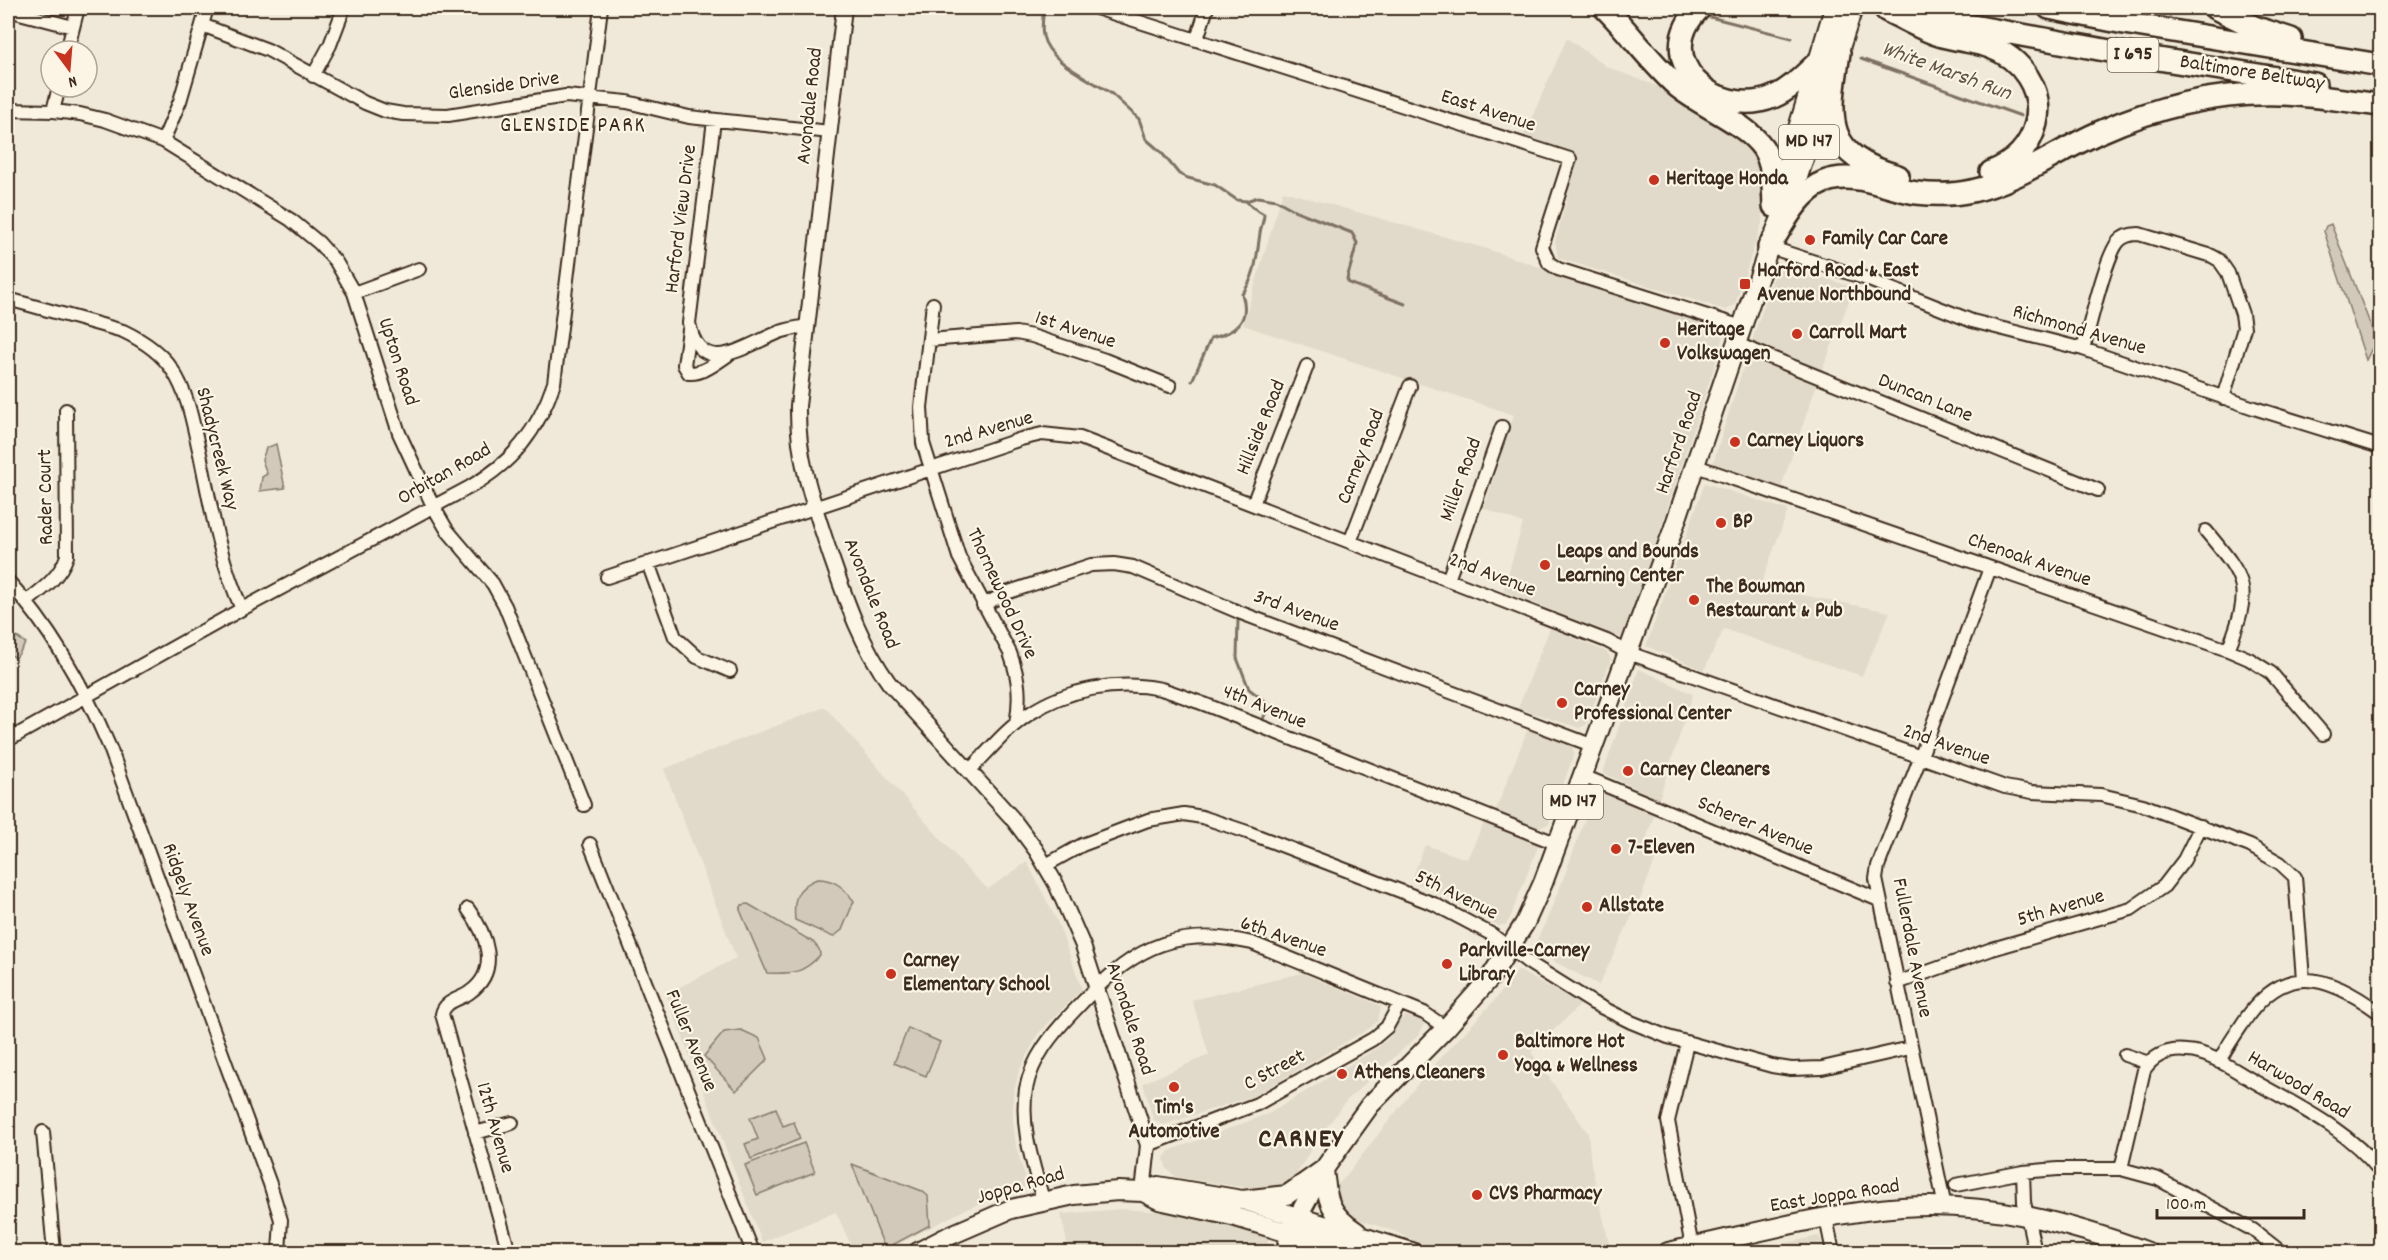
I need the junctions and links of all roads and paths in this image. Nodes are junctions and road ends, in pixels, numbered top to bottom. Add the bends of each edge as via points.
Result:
1 (78, 8) edge
2 (207, 8) edge
3 (344, 8) edge
4 (601, 8) edge
5 (844, 8) edge
6 (1095, 8) edge
7 (1207, 8) edge
8 (1605, 8) edge
9 (1700, 8) edge
10 (1834, 8) edge
11 (1853, 8) edge
12 (2049, 8) edge
13 (2215, 8) edge
14 (1881, 9) edge
15 (8, 10) edge
16 (202, 25) junction
17 (73, 27) junction
18 (70, 39) edge
19 (1197, 39) junction
20 (1836, 40) junction
21 (2380, 55) edge
22 (1817, 63) junction
23 (2380, 65) edge
24 (314, 76) junction
25 (2380, 94) edge
26 (588, 98) junction
27 (56, 99) edge
28 (2380, 105) edge
29 (8, 110) edge
30 (53, 111) junction
31 (714, 120) junction
32 (830, 132) junction
33 (163, 141) junction
34 (1774, 206) junction
35 (1769, 247) junction
36 (419, 269) dead end
37 (354, 293) junction
38 (8, 299) edge
39 (933, 304) dead end
40 (689, 323) junction
41 (807, 326) junction
42 (1740, 336) junction
43 (929, 340) junction
44 (2083, 349) junction
45 (728, 355) junction
46 (1307, 366) dead end
47 (1170, 386) dead end
48 (1410, 386) dead end
49 (2223, 398) junction
50 (66, 410) dead end
51 (1502, 427) dead end
52 (2380, 447) edge
53 (1696, 466) junction
54 (929, 469) junction
55 (2098, 490) dead end
56 (1252, 504) junction
57 (433, 506) junction
58 (814, 508) junction
59 (2206, 531) dead end
60 (1350, 542) junction
61 (648, 563) junction
62 (1990, 568) junction
63 (607, 577) dead end
64 (1448, 580) junction
65 (8, 581) edge
66 (26, 602) junction
67 (982, 605) junction
68 (242, 609) junction
69 (2228, 650) junction
70 (1629, 653) junction
71 (730, 671) dead end
72 (86, 698) junction
73 (1016, 724) junction
74 (2323, 734) dead end
75 (8, 740) edge
76 (1594, 746) junction
77 (1921, 758) junction
78 (969, 771) junction
79 (1583, 776) junction
80 (584, 805) dead end
81 (2201, 826) junction
82 (590, 844) dead end
83 (1558, 844) junction
84 (1046, 865) junction
85 (1879, 900) junction
86 (468, 909) dead end
87 (1511, 948) junction
88 (2303, 979) junction
89 (1897, 983) junction
90 (1097, 986) junction
91 (1400, 1004) junction
92 (2380, 1012) edge
93 (1446, 1028) junction
94 (1687, 1043) junction
95 (1910, 1048) junction
96 (2125, 1055) dead end
97 (2220, 1062) junction
98 (2149, 1063) junction
99 (512, 1123) dead end
100 (43, 1132) dead end
101 (475, 1133) junction
102 (1148, 1144) junction
103 (1324, 1169) junction
104 (2121, 1169) junction
105 (2380, 1171) edge
106 (2023, 1172) junction
107 (1956, 1185) dead end
108 (1143, 1192) junction
109 (1043, 1200) junction
110 (1242, 1200) junction
111 (1945, 1207) junction
112 (2028, 1216) junction
113 (1826, 1218) junction
114 (1293, 1226) junction
115 (1372, 1241) junction
116 (938, 1247) edge
117 (1692, 1248) junction
118 (54, 1252) edge
119 (279, 1252) edge
120 (509, 1252) edge
121 (753, 1252) edge
122 (918, 1252) edge
123 (1285, 1252) edge
124 (1352, 1252) edge
125 (1412, 1252) edge
126 (1668, 1252) edge
127 (1833, 1252) edge
128 (2035, 1252) edge
129 (2148, 1252) edge
130 (2281, 1252) edge

1 - 17 street
2 - 16 street
3 - 24 street
4 - 26 street, Orbitan Road
5 - 32 street, Avondale Road
6 - 19 street, East Avenue
7 - 19 street
8 - 34 highway via 1676,85 1751,135 1772,170
9 - 22 highway via 1685,30 1684,58 1691,77 1710,94 1748,102 1774,97
10 - 20 main road, Harford Road / MD 147
11 - 20 main road, Harford Road / MD 147
12 - 23 highway, Baltimore Beltway / I 695
13 - 21 highway via 2272,33
14 - 20 highway via 1936,34 1992,48 2023,70 2034,87 2037,115 2029,143 2013,161 1974,177 1938,181 1900,176 1863,163 1844,147 1835,129 1832,102
14 - 25 highway, Baltimore Beltway / I 695 via 2121,53
15 - 17 street
16 - 24 street, Glenside Drive via 268,50
16 - 33 street via 180,101
17 - 18 street
19 - 42 street, East Avenue via 1570,159 1542,247 1549,263
20 - 22 main road, Harford Road / MD 147
20 - 35 main road, Harford Road / MD 147 via 1797,180
22 - 34 main road, Harford Road / MD 147
24 - 26 street, Glenside Drive via 385,111 417,116 458,114 566,96
26 - 31 street, Glenside Drive
26 - 57 street, Orbitan Road via 554,383 545,408 504,465
27 - 30 street
28 - 35 highway via 2273,94 2191,102 2124,122 2007,179 1971,191 1917,193 1850,178 1832,179 1803,196
29 - 30 street, Upton Road
30 - 33 street, Upton Road via 105,120
31 - 32 street, Glenside Drive
31 - 40 street, Harford View Drive
32 - 41 street, Avondale Road
33 - 37 street, Upton Road via 307,232 336,262
34 - 35 main road, Harford Road / MD 147
35 - 42 main road, Harford Road / MD 147
35 - 44 street, Richmond Avenue via 1864,278 1972,321
36 - 37 street
37 - 57 street, Upton Road via 399,433
38 - 68 street, Shadycreek Way via 123,331 152,348 172,368 188,399 217,540
39 - 43 street, Thornewood Drive
40 - 45 street, Harford View Drive via 697,345 707,352
40 - 45 street, Harford View Drive via 684,365 688,373 706,369
41 - 45 street, Harford View Drive via 786,329
41 - 58 street, Avondale Road via 798,427 801,463
42 - 53 main road, Harford Road / MD 147
42 - 55 street, Duncan Lane
43 - 47 street, 1st Avenue via 1016,333 1032,336
43 - 54 street, Thornewood Drive via 921,407
44 - 49 street, Richmond Avenue
44 - 49 street via 2111,255 2122,238 2139,234 2212,256 2228,273 2243,322 2243,337
46 - 56 street, Hillside Road
48 - 60 street, Carney Road
49 - 52 street, Richmond Avenue
50 - 66 street, Rader Court via 67,556 54,579
51 - 64 street, Miller Road
53 - 62 street, Chenoak Avenue
53 - 70 main road, Harford Road / MD 147
54 - 56 street, 2nd Avenue via 1021,439 1060,435 1080,438
54 - 58 street, 2nd Avenue
54 - 67 street, Thornewood Drive via 959,557
56 - 60 street, 2nd Avenue
57 - 68 street, Orbitan Road
57 - 80 street, Upton Road via 502,600
58 - 61 street, 2nd Avenue
58 - 78 street, Avondale Road via 865,647 889,683
59 - 69 street via 2232,561 2243,584 2241,615
60 - 64 street, 2nd Avenue
61 - 63 street, 2nd Avenue
61 - 71 street via 675,637 696,657
62 - 69 street, Chenoak Avenue
62 - 77 street, Fullerdale Avenue
64 - 70 street, 2nd Avenue
65 - 66 street, Ridgely Avenue
66 - 72 street, Ridgely Avenue
67 - 73 street, Thornewood Drive via 1010,653 1017,674
67 - 76 street, 3rd Avenue via 1091,565 1133,567 1241,613
68 - 72 street, Orbitan Road
69 - 74 street, Chenoak Avenue via 2271,673
70 - 76 main road, MD 147
70 - 77 street, 2nd Avenue
72 - 75 street, Orbitan Road
72 - 119 street, Ridgely Avenue via 110,748 270,1184 281,1220
73 - 78 street, 4th Avenue
73 - 83 street, 4th Avenue via 1070,694 1116,686 1162,690
76 - 79 main road, MD 147
77 - 81 street, 2nd Avenue via 2005,787 2121,798
77 - 85 street, Fullerdale Avenue via 1878,866
78 - 84 street, Avondale Road via 1012,818
79 - 83 main road, MD 147
79 - 85 street, Scherer Avenue
81 - 88 street, 2nd Avenue via 2250,846 2280,863 2295,877
81 - 89 street, 5th Avenue via 2184,860 2164,886 2131,909 1992,949
82 - 121 street, Fuller Avenue
83 - 87 main road, MD 147
84 - 87 street, 5th Avenue via 1089,841 1148,820 1184,814 1202,817 1434,904
84 - 90 street, Avondale Road via 1076,926
85 - 89 street, Fullerdale Avenue
86 - 101 street, 12th Avenue via 485,937 488,966 478,985 449,1002 442,1014
87 - 93 main road, MD 147
87 - 94 street, 5th Avenue via 1593,1003 1650,1031
88 - 92 street via 2345,989
88 - 97 street via 2264,996 2251,1010
89 - 95 street, Fullerdale Avenue
90 - 91 street, 6th Avenue via 1145,950 1182,939 1215,937 1252,943
90 - 102 street, Avondale Road
90 - 109 street, 6th Avenue via 1044,1046 1029,1078 1024,1128
91 - 93 street, 6th Avenue via 1437,1019
91 - 102 street, C Street via 1387,1027 1373,1039 1276,1094 1244,1110
93 - 103 main road, MD 147 via 1370,1105
94 - 95 street, 5th Avenue via 1791,1069 1822,1068
94 - 117 street via 1668,1121
95 - 111 street, Fullerdale Avenue
96 - 98 street
97 - 98 street, Harwood Road via 2179,1050 2162,1054
97 - 105 street, Harwood Road via 2331,1126
98 - 104 street via 2140,1083
99 - 101 street
100 - 118 street
101 - 120 street, 12th Avenue
102 - 108 street, Avondale Road
103 - 110 main road via 1287,1195
103 - 114 main road, MD 147
103 - 115 main road via 1333,1212
104 - 106 street
104 - 130 street via 2158,1179 2253,1230
106 - 107 street
106 - 112 street
108 - 109 main road, Joppa Road via 1096,1192
108 - 110 main road, Joppa Road via 1158,1186
108 - 114 main road, Joppa Road via 1159,1200
109 - 116 main road, Joppa Road via 994,1215
110 - 114 main road, Joppa Road
111 - 112 main road, East Joppa Road
111 - 113 main road, East Joppa Road via 1884,1209
112 - 128 street
112 - 129 main road, East Joppa Road
113 - 117 main road, East Joppa Road
113 - 127 street
114 - 115 main road
114 - 123 main road, MD 147
114 - 124 main road
115 - 125 main road
116 - 122 main road, Joppa Road
117 - 126 main road, East Joppa Road

